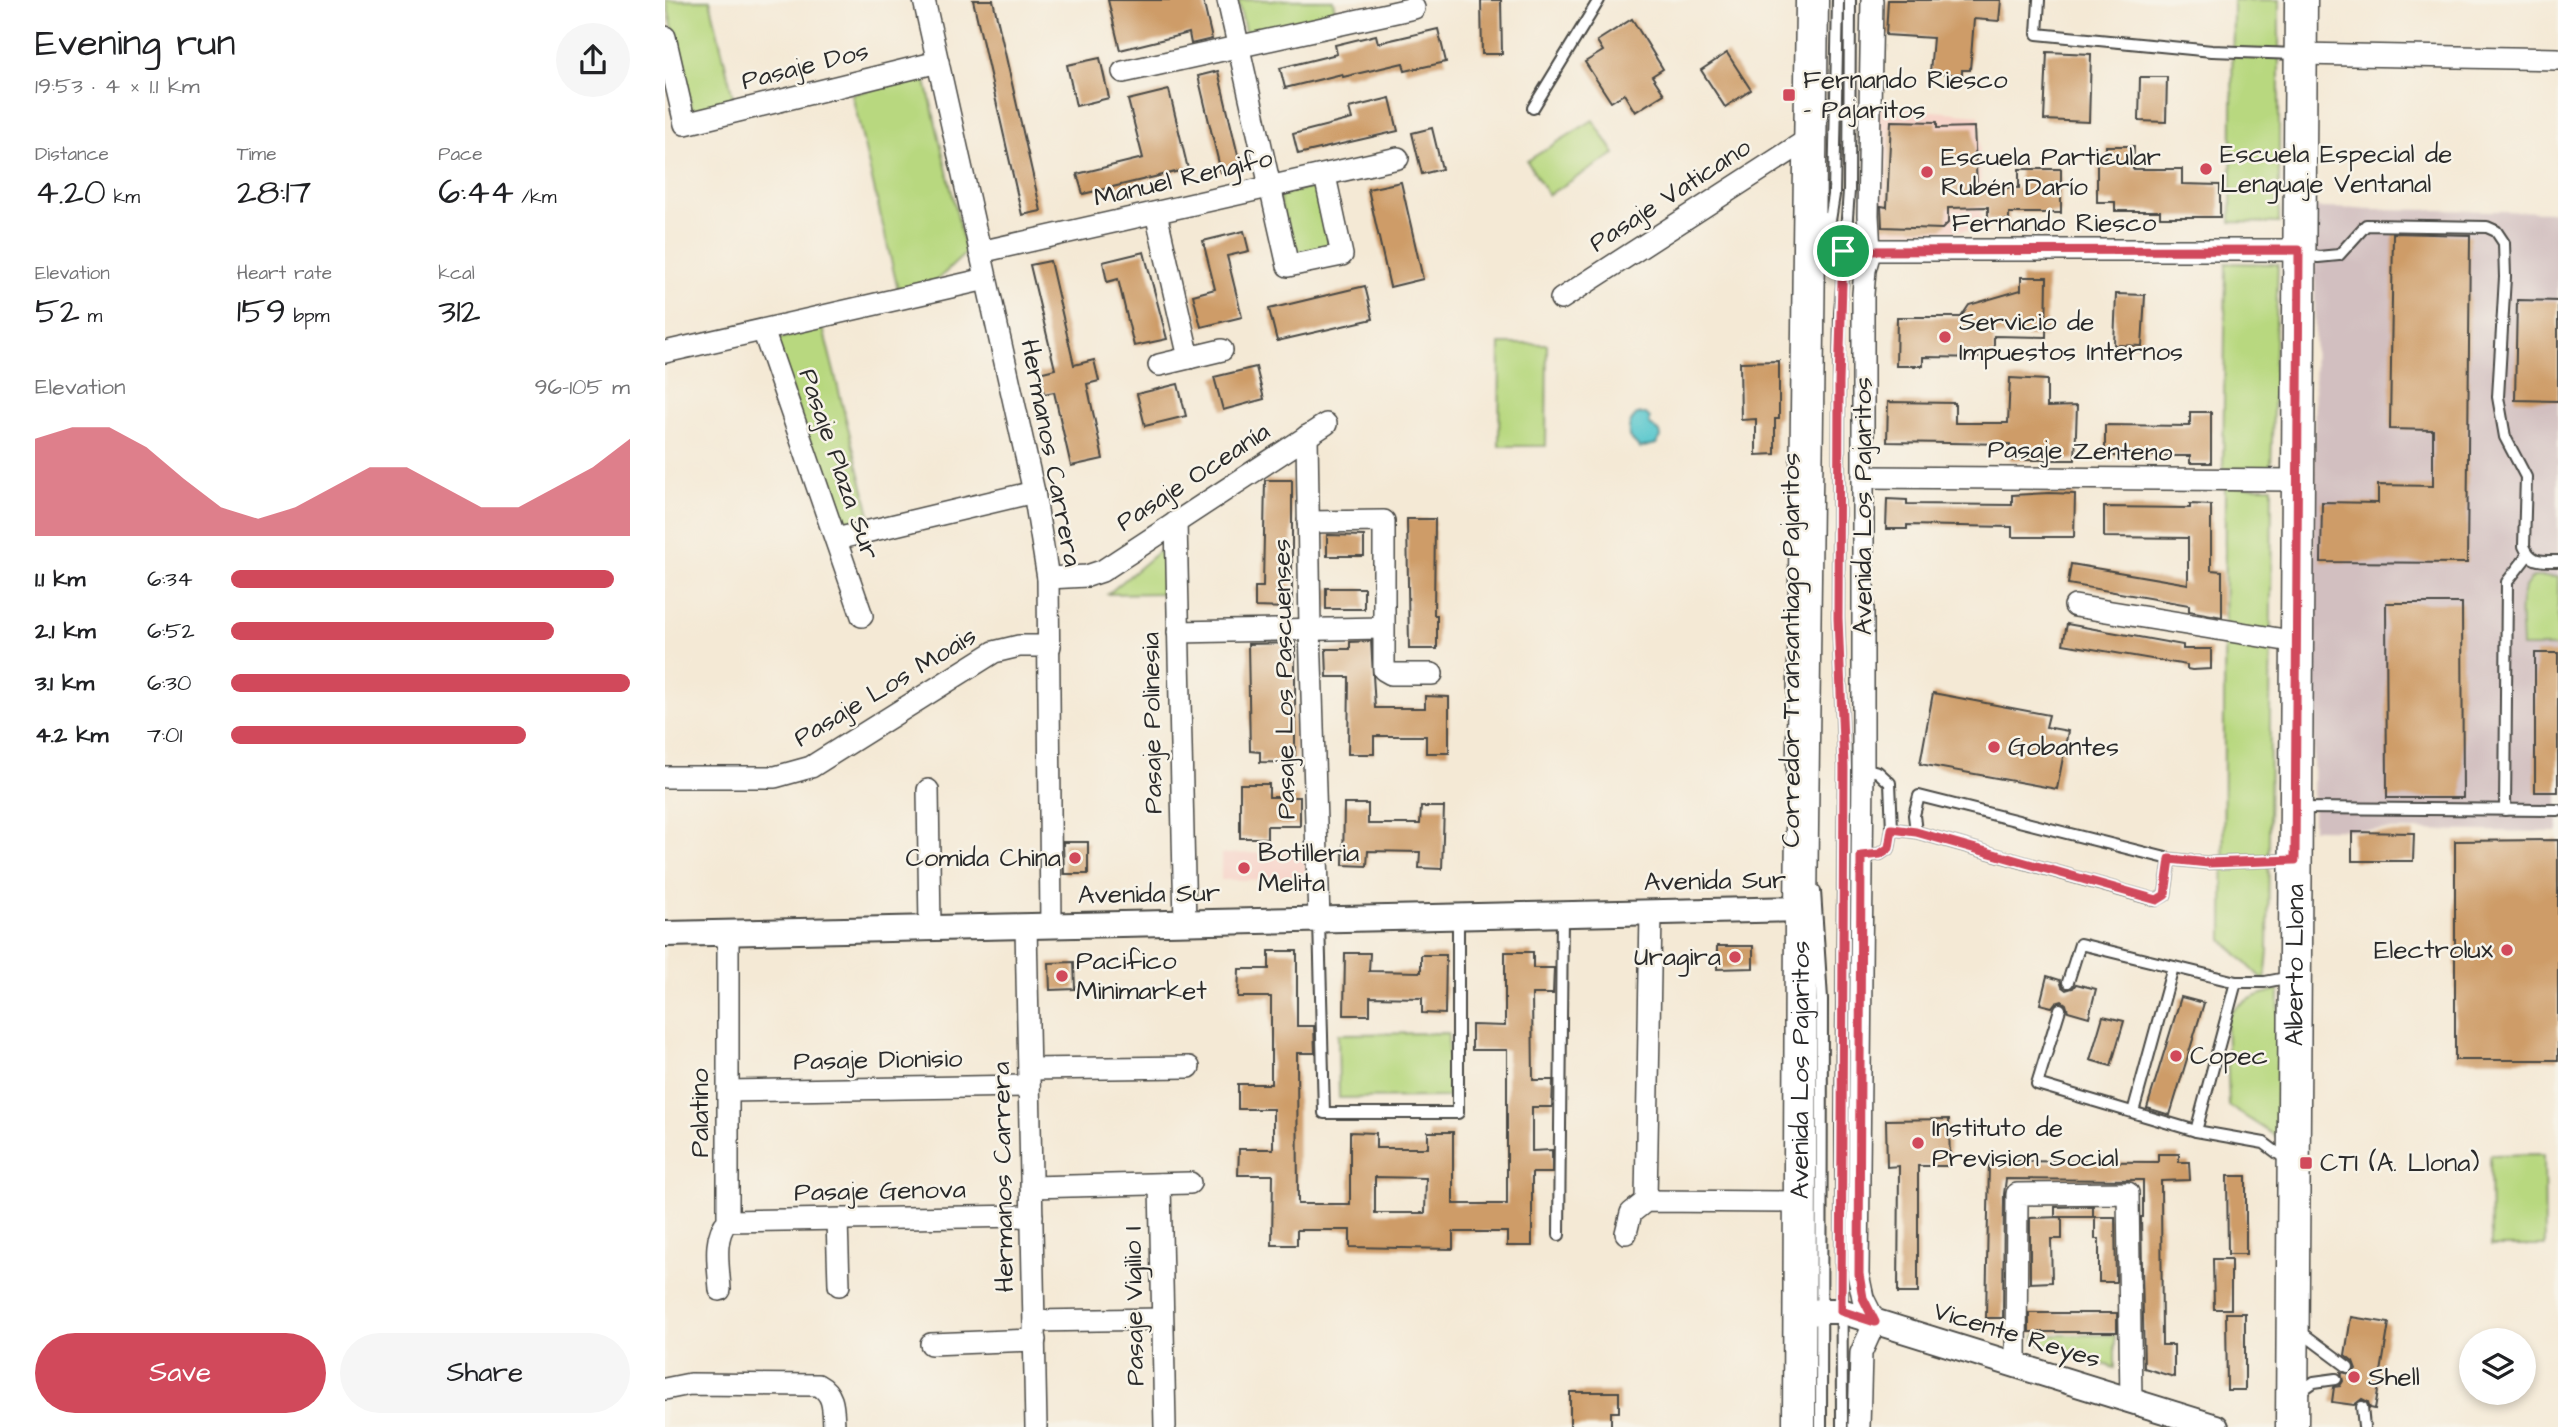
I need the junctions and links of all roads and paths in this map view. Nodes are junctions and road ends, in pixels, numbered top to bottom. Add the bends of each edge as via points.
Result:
1 (924, 0) edge
2 (1228, 0) edge
3 (1599, 0) edge
4 (1811, 0) edge
5 (1838, 0) edge
6 (1850, 0) edge
7 (1872, 0) edge
8 (2039, 0) edge
9 (2301, 0) edge
10 (1414, 8) dead end
11 (665, 37) edge
12 (1239, 46) junction
13 (2300, 54) junction
14 (2558, 59) edge
15 (938, 62) junction
16 (1123, 72) dead end
17 (1533, 108) dead end
18 (1810, 138) junction
19 (1398, 158) dead end
20 (1325, 176) junction
21 (1270, 187) junction
22 (1156, 213) junction
23 (2299, 250) junction
24 (1870, 252) junction
25 (980, 253) junction
26 (1825, 254) junction
27 (986, 279) junction
28 (1821, 290) dead end
29 (1561, 299) dead end
30 (764, 330) junction
31 (1222, 350) dead end
32 (665, 352) edge
33 (1189, 358) junction
34 (1159, 365) dead end
35 (1326, 424) dead end
36 (1307, 436) junction
37 (1863, 477) junction
38 (2298, 481) junction
39 (1034, 492) junction
40 (1176, 522) junction
41 (1308, 522) junction
42 (836, 539) junction
43 (2528, 555) junction
44 (2558, 561) edge
45 (1048, 578) junction
46 (2075, 606) dead end
47 (862, 616) dead end
48 (1383, 628) junction
49 (1310, 629) junction
50 (1178, 632) junction
51 (2297, 642) junction
52 (1050, 646) junction
53 (1432, 674) dead end
54 (1863, 768) junction
55 (665, 777) edge
56 (928, 790) dead end
57 (2296, 808) junction
58 (2505, 810) junction
59 (2558, 810) edge
60 (1892, 829) junction
61 (1916, 832) junction
62 (1861, 856) junction
63 (2170, 859) junction
64 (2295, 860) junction
65 (1801, 909) junction
66 (1651, 913) junction
67 (1562, 915) junction
68 (1458, 917) junction
69 (1319, 920) junction
70 (1185, 923) junction
71 (1026, 926) junction
72 (1051, 926) junction
73 (930, 928) junction
74 (728, 932) junction
75 (665, 934) edge
76 (2173, 967) junction
77 (2295, 977) junction
78 (2068, 982) dead end
79 (2236, 982) junction
80 (2060, 1009) dead end
81 (1189, 1067) dead end
82 (1029, 1078) junction
83 (728, 1091) junction
84 (2133, 1112) junction
85 (2196, 1131) junction
86 (2294, 1164) junction
87 (1190, 1183) dead end
88 (1160, 1184) junction
89 (1031, 1186) junction
90 (1646, 1201) junction
91 (1801, 1202) junction
92 (1032, 1216) junction
93 (837, 1220) junction
94 (728, 1221) junction
95 (1626, 1233) dead end
96 (1559, 1235) dead end
97 (839, 1285) dead end
98 (720, 1290) dead end
99 (1820, 1313) junction
100 (1163, 1319) junction
101 (1875, 1322) junction
102 (2293, 1326) junction
103 (1034, 1330) junction
104 (931, 1344) dead end
105 (2016, 1366) junction
106 (2348, 1367) dead end
107 (2336, 1380) dead end
108 (665, 1389) edge
109 (2131, 1401) junction
110 (2292, 1414) edge
111 (2363, 1417) edge
112 (834, 1427) edge
113 (1036, 1427) edge
114 (1165, 1427) edge
115 (1799, 1427) edge
116 (1821, 1427) edge
117 (1842, 1427) edge
118 (1859, 1427) edge
119 (2216, 1427) edge
120 (2354, 1427) edge

1 - 15 street, Hermanos Carrera
2 - 12 street
3 - 17 lane
4 - 18 main road, Avenida Los Pajaritos
5 - 26 lane, Corredor Transantiago Pajaritos via 1834,195
6 - 26 lane, Corredor Transantiago Pajaritos via 1849,179
7 - 24 street, Avenida Los Pajaritos
8 - 13 lane via 2037,34 2212,51
9 - 13 main road, Alberto Llona
10 - 12 street
11 - 15 street, Pasaje Dos via 685,124
12 - 16 street
12 - 21 street
13 - 14 street
13 - 23 main road, Alberto Llona
15 - 25 street, Hermanos Carrera
18 - 26 main road, Avenida Los Pajaritos
18 - 29 street, Pasaje Vaticano
19 - 20 street, Manuel Rengifo
20 - 21 street, Manuel Rengifo
20 - 21 street via 1342,255 1288,267
21 - 22 street, Manuel Rengifo
22 - 25 street, Manuel Rengifo
22 - 33 street
23 - 24 street, Fernando Riesco
23 - 38 main road, Alberto Llona
23 - 43 lane via 2318,257 2339,255 2366,225 2487,227 2496,231 2504,243 2505,277 2498,397 2505,437 2526,477 2524,546
24 - 26 street, Fernando Riesco
24 - 37 street, Avenida Los Pajaritos via 1863,282
25 - 27 street, Hermanos Carrera
26 - 65 main road, Avenida Los Pajaritos
26 - 99 lane, Corredor Transantiago Pajaritos via 1839,369 1838,604 1844,767
27 - 30 street
27 - 39 street, Hermanos Carrera
28 - 99 lane, Corredor Transantiago Pajaritos via 1811,851 1822,999
30 - 32 street
30 - 42 street, Pasaje Plaza Sur
31 - 33 street
33 - 34 street
35 - 36 street, Pasaje Oceanía
36 - 40 street, Pasaje Oceanía
36 - 41 street, Pasaje Los Pascuenses
37 - 38 street, Pasaje Zenteno
37 - 54 street, Avenida Los Pajaritos
38 - 51 main road, Alberto Llona
39 - 42 street
39 - 45 street, Hermanos Carrera
40 - 45 street, Pasaje Oceanía via 1102,571
40 - 50 street, Pasaje Polinesia
41 - 48 street via 1384,521
41 - 49 street, Pasaje Los Pascuenses
42 - 47 street, Pasaje Plaza Sur
43 - 44 lane via 2535,561
43 - 58 lane via 2507,582
45 - 52 street, Hermanos Carrera
46 - 51 street
48 - 49 street
48 - 53 street via 1386,672
49 - 50 street
49 - 69 street, Pasaje Los Pascuenses
50 - 70 street, Pasaje Polinesia
51 - 57 main road, Alberto Llona
52 - 55 street, Pasaje Los Moais via 994,652 793,774
52 - 72 street, Hermanos Carrera
54 - 60 lane via 1878,772 1889,783
54 - 62 street, Avenida Los Pajaritos
56 - 73 street
57 - 58 lane
57 - 64 main road, Alberto Llona
58 - 59 lane
60 - 61 lane
60 - 62 lane via 1889,848
61 - 63 lane via 1919,796
61 - 63 lane via 2157,900 2165,895
62 - 101 street, Avenida Los Pajaritos via 1859,1274 1863,1298
63 - 64 lane via 2208,863
64 - 77 main road, Alberto Llona
65 - 66 street, Avenida Sur
65 - 91 main road, Avenida Los Pajaritos
66 - 67 street, Avenida Sur
66 - 90 street
67 - 68 street, Avenida Sur
67 - 96 lane
68 - 69 street, Avenida Sur
68 - 69 lane via 1458,1113 1324,1113
69 - 70 street, Avenida Sur
70 - 72 street, Avenida Sur
71 - 72 street, Avenida Sur
71 - 73 street, Avenida Sur
71 - 82 street, Hermanos Carrera
73 - 74 street, Avenida Sur
74 - 75 street, Avenida Sur
74 - 83 street, Palatino
76 - 78 lane via 2080,944
76 - 79 lane
76 - 84 lane
77 - 79 lane
77 - 86 main road, Alberto Llona
79 - 85 lane
80 - 84 lane via 2037,1084
81 - 82 street, Pasaje Dionisio
82 - 83 street, Pasaje Dionisio
82 - 89 street, Hermanos Carrera
83 - 94 street, Palatino
84 - 85 lane
85 - 86 lane via 2264,1143
86 - 102 main road, Alberto Llona
87 - 88 street
88 - 89 street
88 - 100 street, Pasaje Vigilio I
89 - 92 street, Hermanos Carrera
90 - 91 street
90 - 95 street via 1631,1213
91 - 99 main road, Avenida Los Pajaritos
92 - 93 street, Pasaje Genova
92 - 103 street, Hermanos Carrera
93 - 94 street, Pasaje Genova
93 - 97 street
94 - 98 street, Palatino via 719,1237
99 - 101 street, Vicente Reyes
99 - 115 main road, Avenida Los Pajaritos
99 - 116 lane, Corredor Transantiago Pajaritos
99 - 117 lane, Corredor Transantiago Pajaritos
100 - 103 street
100 - 114 street, Pasaje Vigilio I
101 - 105 street, Vicente Reyes
101 - 118 street via 1861,1353
102 - 106 lane
102 - 110 main road, Alberto Llona
103 - 104 street
103 - 113 street, Hermanos Carrera
105 - 109 street, Vicente Reyes
105 - 109 street via 2017,1194 2128,1194
107 - 110 lane via 2305,1387
108 - 112 street via 690,1384 813,1383 827,1390 832,1399
109 - 119 street, Vicente Reyes
111 - 120 lane

